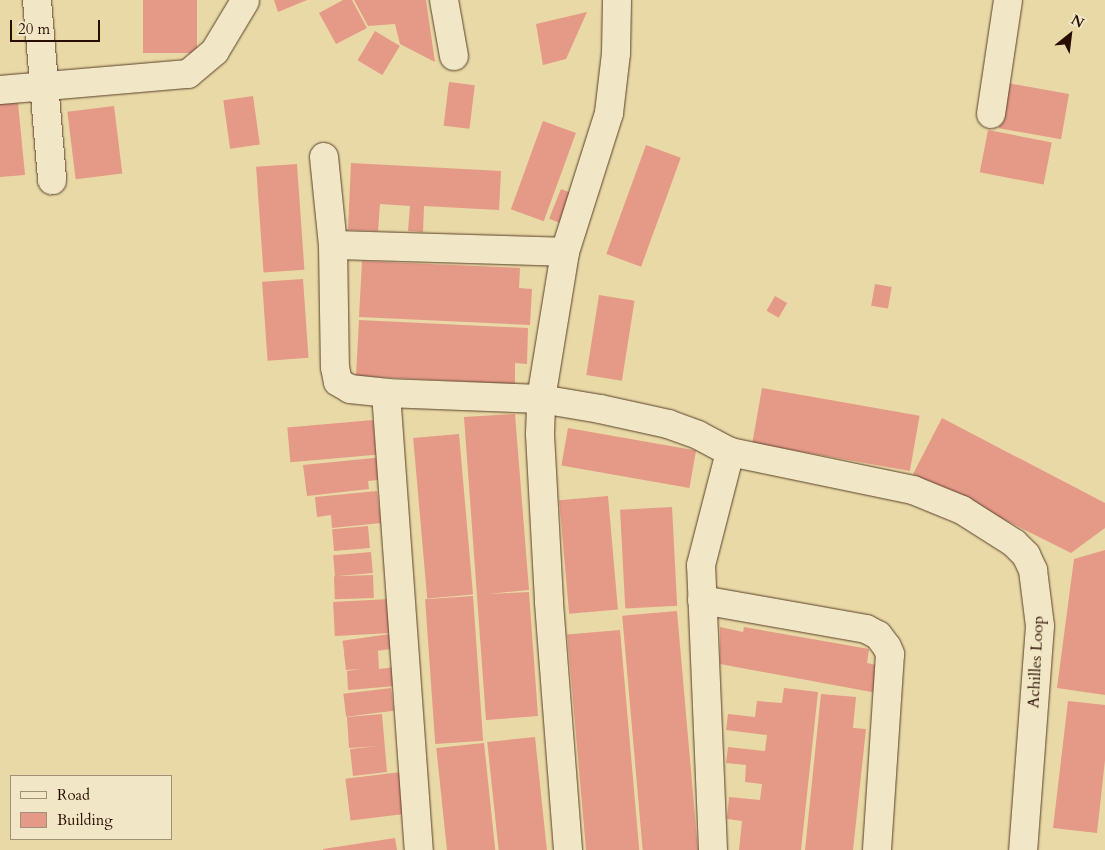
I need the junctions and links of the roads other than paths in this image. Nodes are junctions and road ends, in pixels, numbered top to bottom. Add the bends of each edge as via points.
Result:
1 (37, 0) edge
2 (444, 0) edge
3 (617, 0) edge
4 (1008, 0) edge
5 (245, 1) edge
6 (454, 56) dead end
7 (44, 88) junction
8 (0, 90) edge
9 (991, 114) dead end
10 (324, 157) dead end
11 (52, 180) dead end
12 (333, 245) junction
13 (565, 252) junction
14 (386, 393) junction
15 (540, 399) junction
16 (730, 452) junction
17 (702, 600) junction
18 (419, 850) edge
19 (568, 850) edge
20 (713, 850) edge
21 (877, 850) edge
22 (1023, 850) edge

1 - 7 street
2 - 6 street
3 - 13 street via 616,53 609,113
4 - 9 street
5 - 7 street via 215,51 188,74
7 - 8 street
7 - 11 street
10 - 12 street
12 - 13 street
12 - 14 street, Achilles Loop via 338,382 350,389
13 - 15 street
14 - 15 street, Achilles Loop
14 - 18 street
15 - 16 street, Achilles Loop via 668,424
15 - 19 street via 548,601
16 - 17 street via 701,565
16 - 22 street, Achilles Loop via 913,490 962,510 1014,543 1026,555 1033,570 1040,626
17 - 20 street
17 - 21 street via 866,629 878,635 888,647

